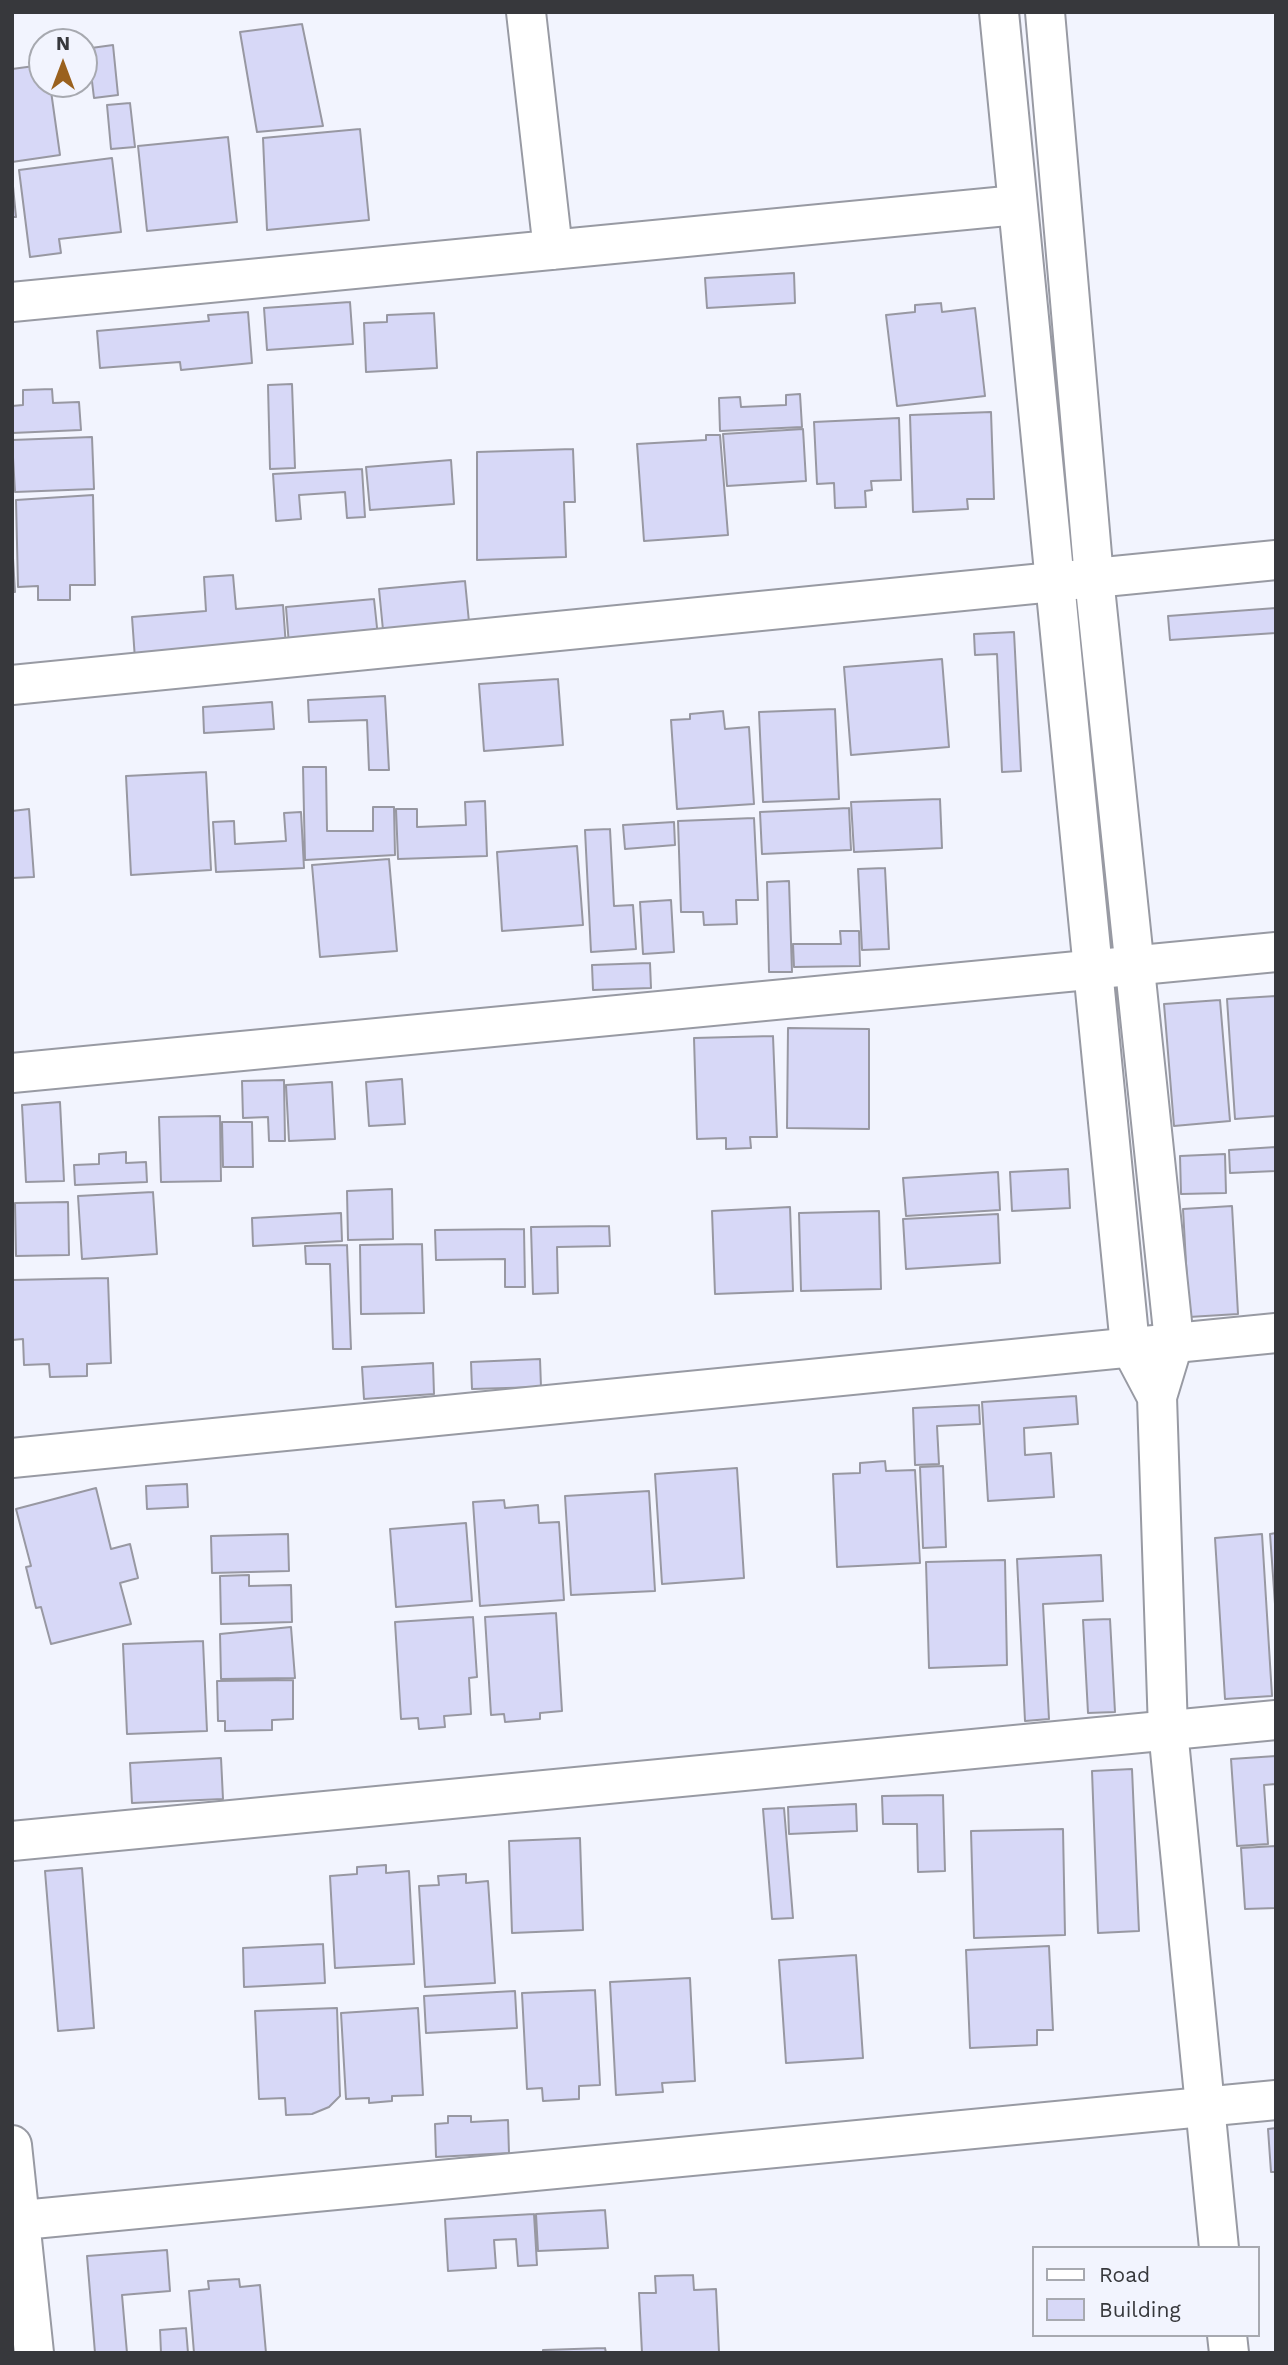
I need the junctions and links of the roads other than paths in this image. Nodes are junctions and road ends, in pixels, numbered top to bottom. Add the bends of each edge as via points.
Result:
1 (526, 12) edge
2 (999, 12) edge
3 (1045, 12) edge
4 (1017, 205) junction
5 (553, 250) junction
6 (12, 302) edge
7 (1276, 560) edge
8 (1094, 578) junction
9 (1055, 582) junction
10 (12, 685) edge
11 (1276, 952) edge
12 (1132, 965) junction
13 (1092, 969) junction
14 (12, 1073) edge
15 (1276, 1332) edge
16 (1174, 1341) junction
17 (1130, 1346) junction
18 (1157, 1398) junction
19 (12, 1458) edge
20 (1276, 1720) edge
21 (1168, 1730) junction
22 (12, 1840) edge
23 (1276, 2099) edge
24 (1205, 2106) junction
25 (12, 2145) edge
26 (16, 2221) edge
27 (1219, 2246) edge
28 (34, 2353) edge

1 - 5 street
2 - 4 street
3 - 8 street
4 - 5 street
4 - 9 street
5 - 6 street
7 - 8 street
8 - 9 street
8 - 12 street
9 - 10 street
9 - 13 street
11 - 12 street
12 - 13 street
12 - 16 street
13 - 14 street
13 - 17 street
15 - 16 street
16 - 17 street
16 - 18 street
17 - 18 street
17 - 19 street
18 - 21 street
20 - 21 street
21 - 22 street
21 - 24 street
23 - 24 street
24 - 26 street
24 - 27 street
25 - 26 street
26 - 28 street

